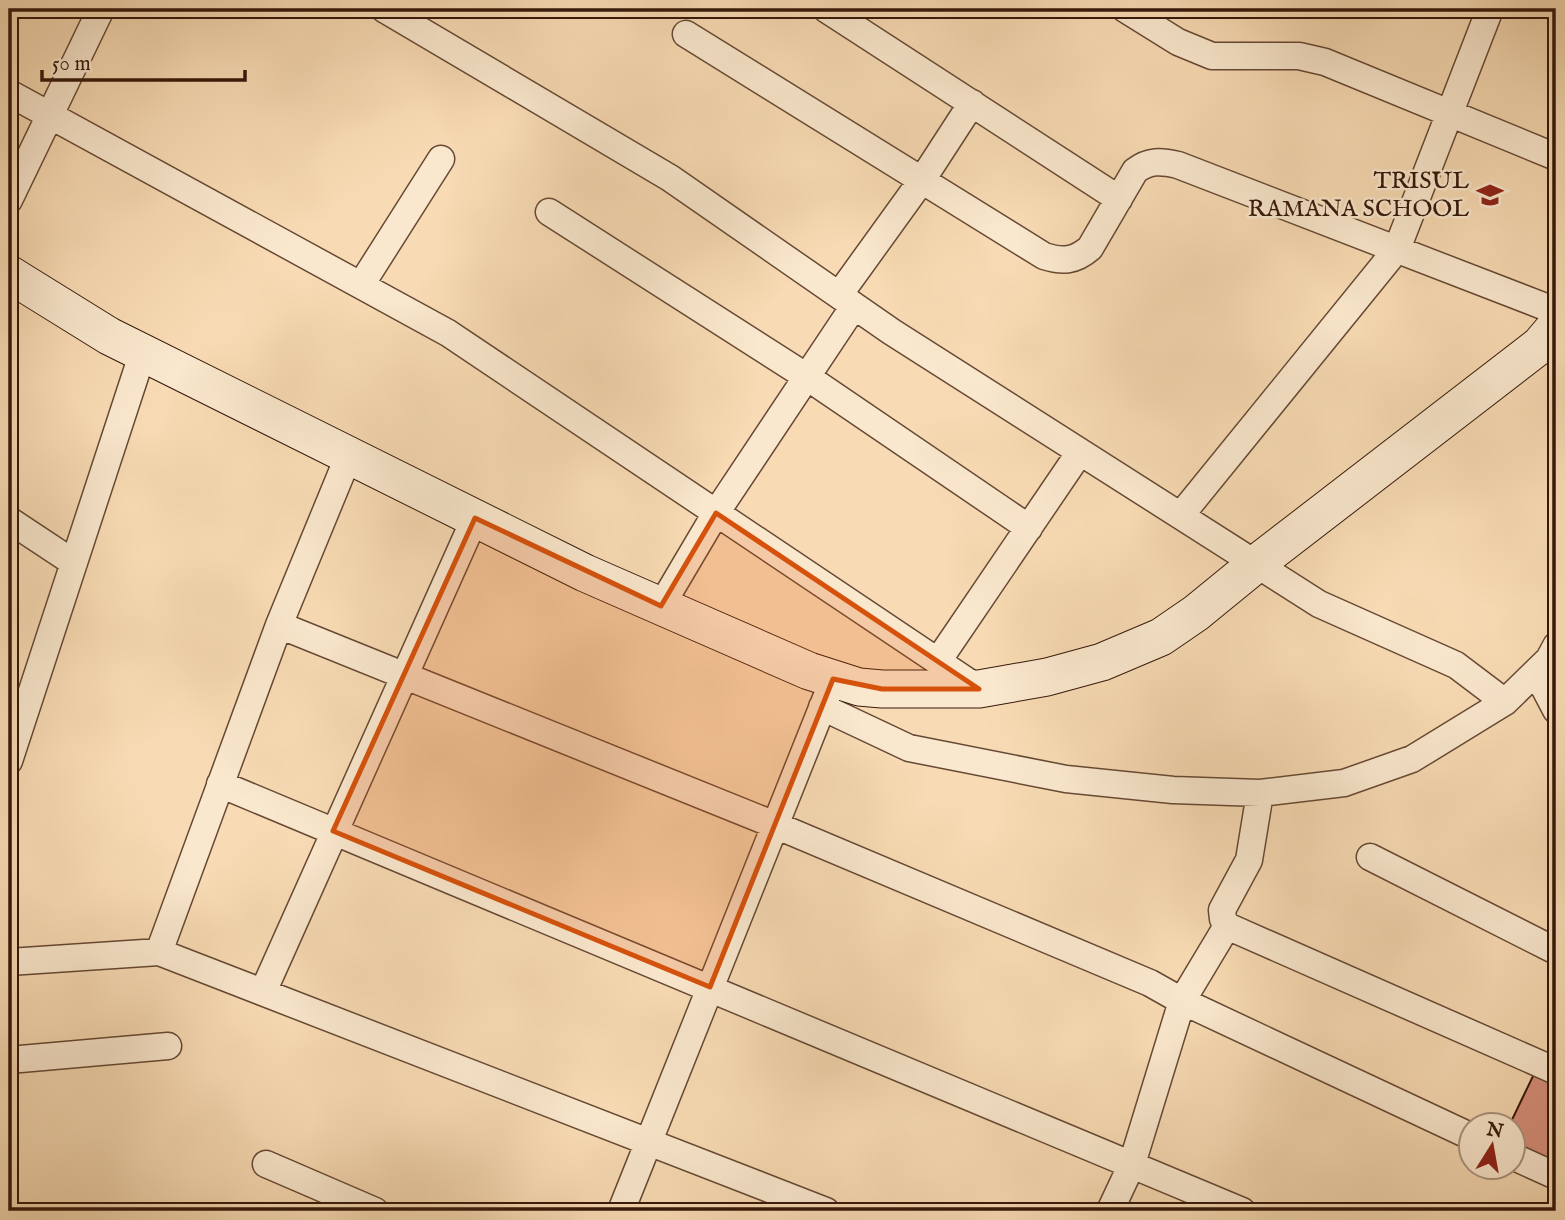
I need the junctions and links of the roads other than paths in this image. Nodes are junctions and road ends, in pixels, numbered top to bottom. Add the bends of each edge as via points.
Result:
1 (100, 9) edge
2 (384, 9) edge
3 (826, 9) edge
4 (1125, 9) edge
5 (1490, 9) edge
6 (686, 34) dead end
7 (9, 93) edge
8 (972, 103) junction
9 (1450, 113) junction
10 (49, 115) junction
11 (1556, 157) edge
12 (441, 159) dead end
13 (922, 180) junction
14 (1119, 199) junction
15 (9, 200) edge
16 (549, 212) dead end
17 (1396, 249) junction
18 (9, 274) edge
19 (361, 285) junction
20 (846, 301) junction
21 (1556, 311) edge
22 (1556, 326) edge
23 (143, 352) junction
24 (807, 377) junction
25 (1080, 452) junction
26 (349, 455) junction
27 (716, 513) junction
28 (1181, 515) junction
29 (475, 518) junction
30 (9, 520) edge
31 (1029, 528) junction
32 (74, 563) junction
33 (1256, 564) junction
34 (661, 606) junction
35 (279, 625) junction
36 (1556, 646) edge
37 (938, 661) junction
38 (1535, 672) junction
39 (403, 676) junction
40 (979, 689) junction
41 (827, 693) junction
42 (1505, 702) junction
43 (1556, 710) edge
44 (9, 761) edge
45 (220, 784) junction
46 (1260, 793) junction
47 (775, 825) junction
48 (333, 831) junction
49 (1370, 856) dead end
50 (1227, 926) junction
51 (1556, 951) edge
52 (159, 952) junction
53 (9, 962) edge
54 (710, 987) junction
55 (262, 992) junction
56 (1182, 1001) junction
57 (168, 1046) dead end
58 (9, 1060) edge
59 (1556, 1071) edge
60 (1456, 1129) edge
61 (648, 1142) junction
62 (1526, 1162) edge
63 (265, 1164) dead end
64 (1132, 1164) junction
65 (1556, 1176) edge
66 (375, 1211) edge
67 (621, 1211) edge
68 (826, 1211) edge
69 (1110, 1211) edge
70 (1242, 1211) edge

1 - 10 street
2 - 20 street via 670,178
3 - 8 street
4 - 9 street via 1178,42 1212,56 1298,56 1325,62
5 - 9 street
6 - 13 street
7 - 10 street
8 - 13 street
8 - 14 street
9 - 11 street
9 - 17 street
10 - 15 street
10 - 19 street
12 - 19 street
13 - 14 street via 1057,260 1070,260 1090,248
13 - 20 street
14 - 17 street via 1135,171 1156,161 1178,165
16 - 24 street
17 - 21 street
17 - 28 street
18 - 23 street via 109,337
19 - 27 street via 448,333
20 - 24 street
20 - 25 street
22 - 33 street via 1540,345
23 - 26 street
23 - 32 street
24 - 27 street
24 - 31 street
25 - 28 street
25 - 31 street
26 - 29 street
26 - 35 street
27 - 34 street
27 - 37 street
28 - 33 street
29 - 34 street
29 - 39 street
30 - 32 street
31 - 37 street
32 - 44 street
33 - 40 street via 1161,637 1102,662
33 - 42 street via 1319,604 1456,665
34 - 41 street via 808,671
35 - 39 street
35 - 45 street
36 - 38 street
37 - 40 street
38 - 42 street
38 - 43 street
39 - 47 street
39 - 48 street
40 - 41 street via 859,687
41 - 46 street via 909,748 1053,776 1172,790
41 - 47 street
42 - 46 street via 1412,759 1344,783
45 - 48 street
45 - 52 street
46 - 50 street via 1249,860 1222,910
47 - 54 street
47 - 56 street via 1150,983
48 - 54 street
48 - 55 street
49 - 51 street
50 - 56 street
50 - 59 street
52 - 53 street
52 - 55 street
54 - 61 street
54 - 64 street
55 - 61 street
56 - 60 street
56 - 64 street
57 - 58 street
61 - 67 street
61 - 68 street
62 - 65 street
63 - 66 street
64 - 69 street
64 - 70 street

